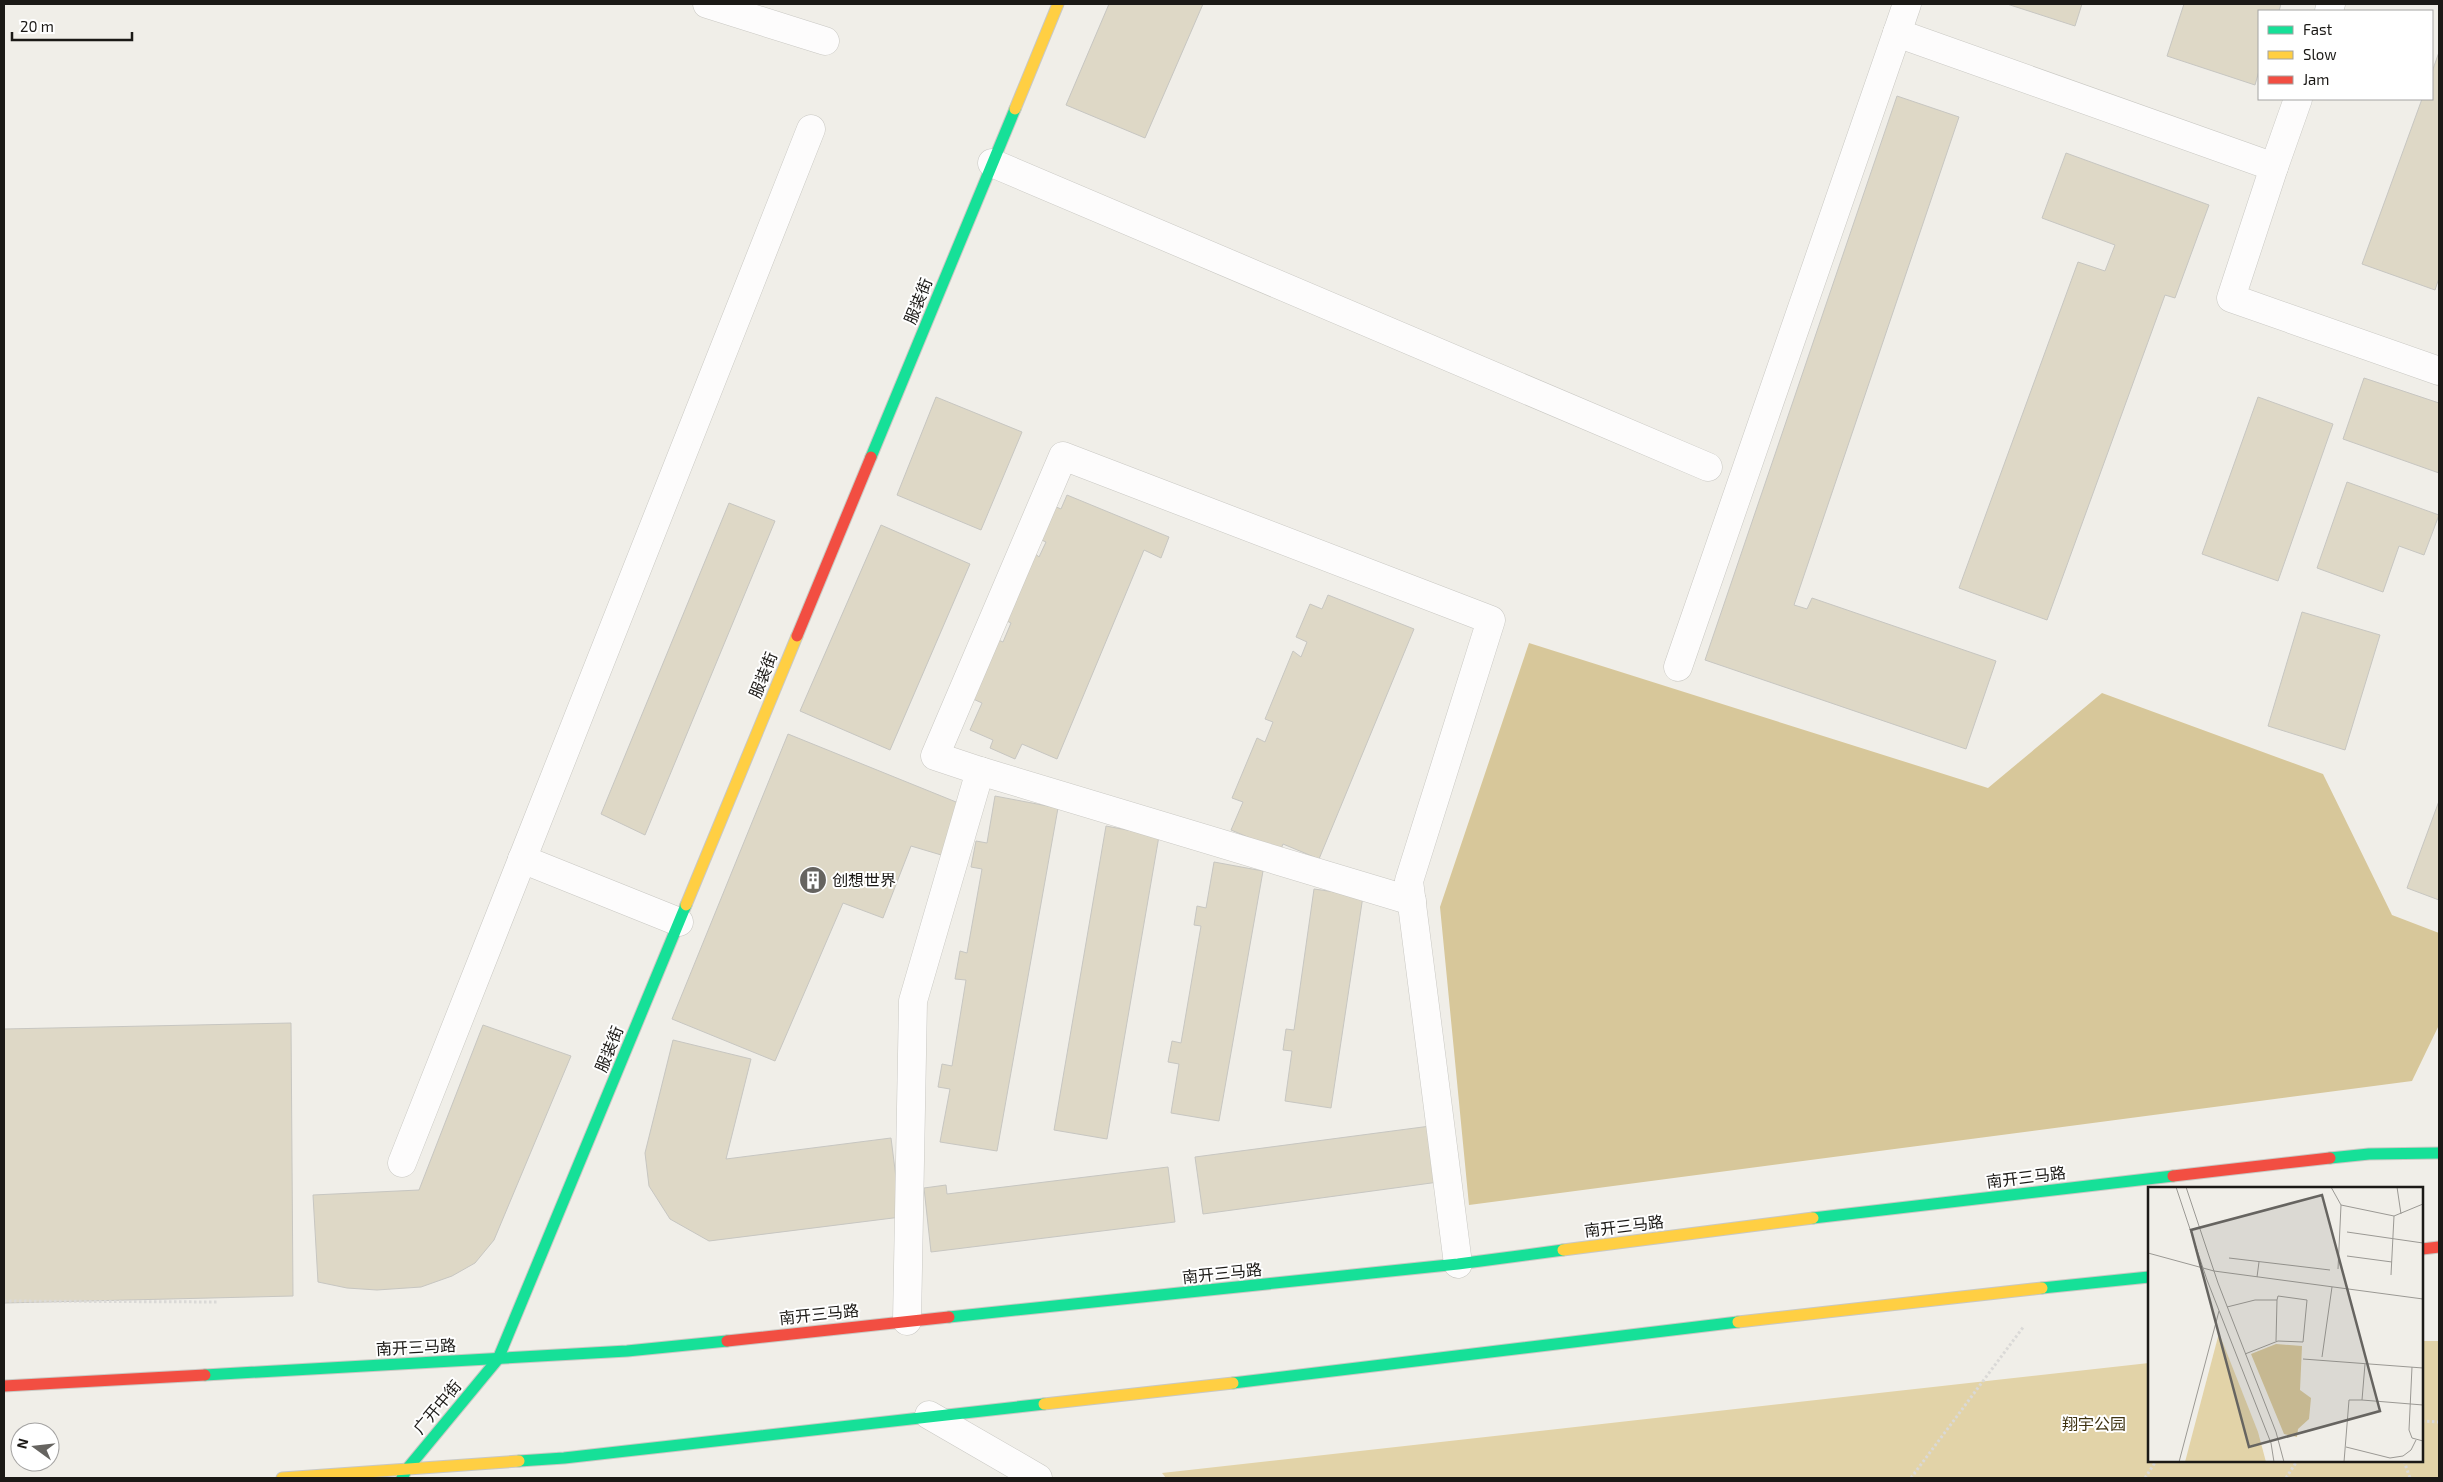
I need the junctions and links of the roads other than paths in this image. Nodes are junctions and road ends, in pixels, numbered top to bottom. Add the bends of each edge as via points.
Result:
1 (707, 4) edge
2 (1058, 4) edge
3 (1907, 4) edge
4 (1897, 33) junction
5 (825, 41) dead end
6 (2298, 100) edge
7 (811, 129) dead end
8 (992, 164) junction
9 (2274, 167) junction
10 (2439, 371) edge
11 (1708, 467) dead end
12 (1678, 667) dead end
13 (980, 771) junction
14 (522, 859) junction
15 (1412, 901) junction
16 (679, 922) junction
17 (2439, 1153) edge
18 (402, 1163) dead end
19 (2439, 1247) edge
20 (2423, 1249) edge
21 (1458, 1264) junction
22 (2148, 1277) edge
23 (907, 1321) junction
24 (498, 1358) junction
25 (4, 1386) edge
26 (929, 1416) junction
27 (404, 1474) edge
28 (282, 1478) edge
29 (1038, 1478) edge

1 - 5 street
2 - 8 main road, 服装街
3 - 4 street
4 - 9 street
4 - 12 street
6 - 9 street
7 - 14 street
8 - 11 street
8 - 16 main road, 服装街
9 - 10 street via 2231,298
13 - 15 street
13 - 15 street via 935,756 1063,456 1491,620 1409,881
13 - 23 street via 913,1001
14 - 16 street
14 - 18 street
15 - 21 street
16 - 24 main road, 服装街
17 - 21 main road, 南开三马路 via 2369,1154 1828,1216
19 - 20 main road
21 - 23 main road, 南开三马路
22 - 26 main road via 1848,1308 1398,1364
23 - 24 main road, 南开三马路 via 627,1351
24 - 25 main road, 南开三马路
24 - 27 main road, 广开中街
26 - 27 main road
26 - 29 street
27 - 28 main road

